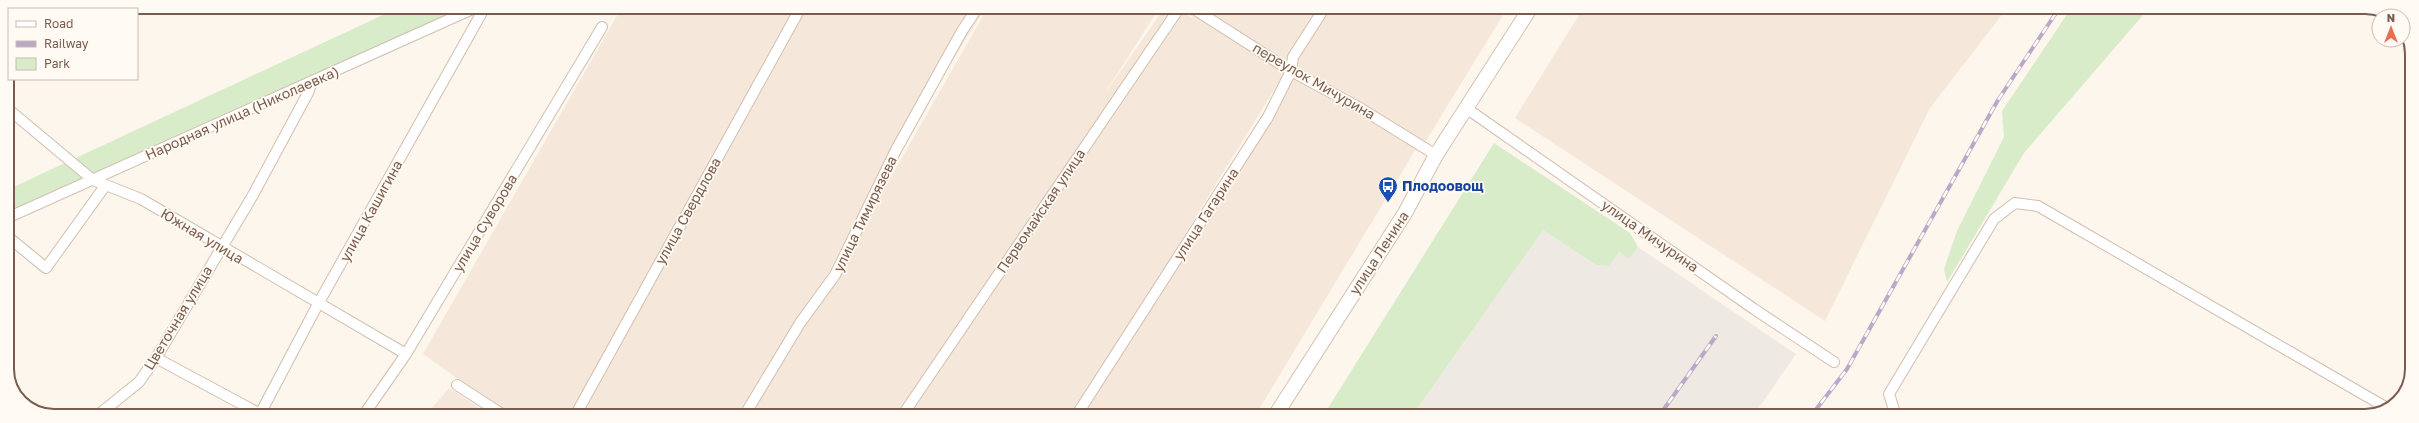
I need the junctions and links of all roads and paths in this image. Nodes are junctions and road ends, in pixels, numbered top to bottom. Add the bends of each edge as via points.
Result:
1 (460, 14) edge
2 (481, 14) edge
3 (797, 14) edge
4 (973, 14) edge
5 (1175, 14) edge
6 (1202, 14) edge
7 (1321, 14) edge
8 (1526, 14) edge
9 (602, 27) dead end
10 (1291, 71) junction
11 (312, 81) junction
12 (1466, 108) junction
13 (14, 114) edge
14 (1436, 155) junction
15 (93, 180) junction
16 (105, 186) junction
17 (14, 215) edge
18 (14, 242) edge
19 (221, 247) junction
20 (318, 304) junction
21 (406, 354) junction
22 (156, 358) junction
23 (1834, 362) dead end
24 (457, 384) dead end
25 (2382, 405) edge
26 (106, 409) edge
27 (250, 409) edge
28 (264, 409) edge
29 (368, 409) edge
30 (494, 409) edge
31 (579, 409) edge
32 (748, 409) edge
33 (907, 409) edge
34 (1080, 409) edge
35 (1279, 409) edge
36 (1894, 409) edge

1 - 11 street, Народная улица (Николаевка)
2 - 20 street, улица Кашигина
3 - 31 street, улица Свердлова
4 - 32 street, улица Тимирязева via 896,150 835,275 800,323
5 - 33 street, Первомайская улица
6 - 10 street, переулок Мичурина
7 - 10 street, улица Гагарина via 1293,57
8 - 12 main road, улица Ленина
9 - 21 street, улица Суворова
10 - 14 street, переулок Мичурина via 1360,108
10 - 34 street, улица Гагарина via 1268,117
11 - 15 street, Народная улица (Николаевка)
11 - 19 street, Цветочная улица via 308,94 254,195
12 - 14 main road, улица Ленина
12 - 23 street, улица Мичурина
13 - 15 street, Южная улица
14 - 35 main road, улица Ленина via 1405,213
15 - 16 street, Южная улица
15 - 17 street, Народная улица (Николаевка)
16 - 18 street via 46,268
16 - 19 street, Южная улица via 141,199
19 - 20 street, Южная улица
19 - 22 street, Цветочная улица
20 - 21 street, Южная улица
20 - 28 street, улица Кашигина
21 - 29 street, улица Суворова
22 - 26 street, Цветочная улица via 139,382
22 - 27 street
24 - 30 street
25 - 36 street via 2038,206 2015,203 1994,219 1889,394

